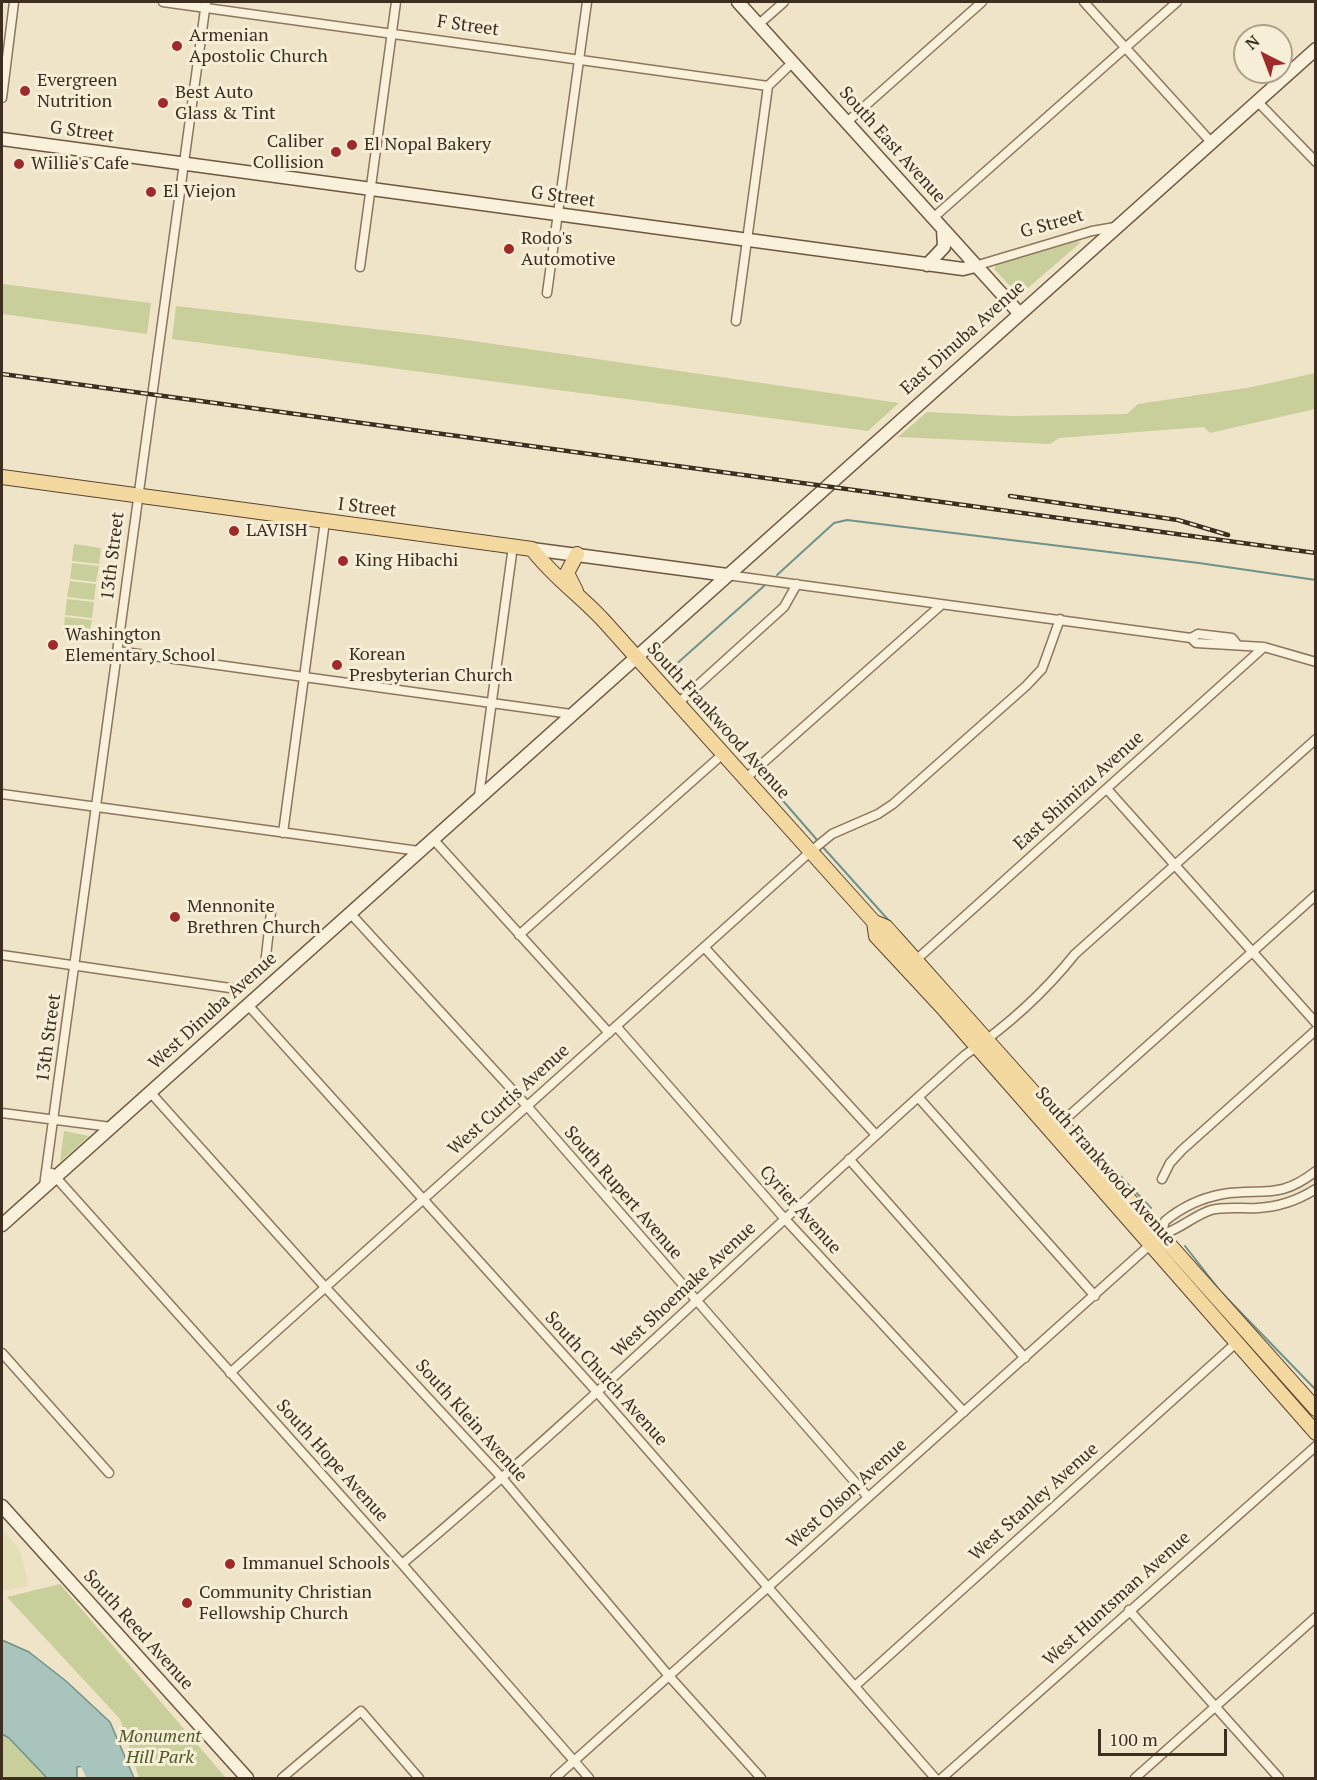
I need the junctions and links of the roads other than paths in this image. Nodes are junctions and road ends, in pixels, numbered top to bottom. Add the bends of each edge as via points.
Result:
1 (14, 2) edge
2 (163, 2) edge
3 (396, 2) edge
4 (587, 2) edge
5 (738, 2) edge
6 (784, 2) edge
7 (982, 2) edge
8 (1084, 2) edge
9 (1177, 2) edge
10 (206, 4) edge
11 (759, 24) junction
12 (392, 33) junction
13 (1126, 47) junction
14 (1316, 49) edge
15 (579, 58) junction
16 (793, 62) junction
17 (768, 86) junction
18 (2, 98) edge
19 (1257, 101) junction
20 (848, 122) junction
21 (2, 139) edge
22 (1211, 142) junction
23 (1316, 162) edge
24 (183, 164) junction
25 (370, 189) junction
26 (558, 214) junction
27 (933, 218) junction
28 (1115, 226) junction
29 (943, 229) junction
30 (747, 241) junction
31 (927, 265) junction
32 (975, 266) junction
33 (360, 267) dead end
34 (547, 293) dead end
35 (1019, 313) junction
36 (736, 321) dead end
37 (2, 477) edge
38 (137, 495) junction
39 (325, 521) junction
40 (513, 546) junction
41 (532, 549) junction
42 (577, 554) junction
43 (727, 575) junction
44 (797, 584) junction
45 (577, 592) junction
46 (940, 606) junction
47 (1060, 619) junction
48 (1264, 647) junction
49 (117, 651) junction
50 (636, 656) junction
51 (1316, 662) edge
52 (305, 677) junction
53 (492, 703) junction
54 (677, 704) junction
55 (572, 714) junction
56 (1316, 739) edge
57 (724, 753) junction
58 (746, 778) junction
59 (1107, 789) junction
60 (2, 794) edge
61 (479, 796) junction
62 (96, 807) junction
63 (283, 833) junction
64 (433, 838) junction
65 (419, 851) junction
66 (810, 852) junction
67 (1174, 865) junction
68 (1316, 895) edge
69 (271, 912) dead end
70 (350, 913) junction
71 (874, 922) junction
72 (519, 934) junction
73 (704, 947) junction
74 (1253, 953) junction
75 (2, 955) edge
76 (916, 960) junction
77 (75, 966) junction
78 (248, 1005) junction
79 (1316, 1023) edge
80 (612, 1030) junction
81 (1316, 1030) edge
82 (982, 1043) junction
83 (150, 1092) junction
84 (918, 1097) junction
85 (527, 1106) junction
86 (2, 1113) edge
87 (54, 1120) junction
88 (1062, 1122) junction
89 (111, 1127) junction
90 (876, 1135) junction
91 (849, 1159) junction
92 (1316, 1171) edge
93 (51, 1173) junction
94 (1162, 1179) dead end
95 (1316, 1189) edge
96 (423, 1200) junction
97 (784, 1218) junction
98 (2, 1225) edge
99 (1161, 1235) junction
100 (1150, 1246) junction
101 (325, 1287) junction
102 (1095, 1296) junction
103 (696, 1303) junction
104 (1236, 1343) junction
105 (2, 1353) edge
106 (1025, 1358) junction
107 (230, 1373) junction
108 (597, 1392) junction
109 (1316, 1409) edge
110 (964, 1412) junction
111 (1316, 1433) edge
112 (1316, 1446) edge
113 (109, 1473) dead end
114 (503, 1479) junction
115 (868, 1497) junction
116 (2, 1506) edge
117 (402, 1564) junction
118 (767, 1588) junction
119 (1129, 1610) junction
120 (1316, 1617) edge
121 (669, 1676) junction
122 (855, 1686) junction
123 (1216, 1706) junction
124 (574, 1762) junction
125 (247, 1779) edge
126 (282, 1779) edge
127 (419, 1779) edge
128 (555, 1779) edge
129 (589, 1779) edge
130 (762, 1779) edge
131 (935, 1779) edge
132 (942, 1779) edge
133 (1135, 1779) edge
134 (1279, 1779) edge

1 - 18 street
2 - 10 street, F Street
3 - 12 street
4 - 15 street
5 - 11 street, South East Avenue
6 - 11 street
7 - 20 street
8 - 13 street
9 - 13 street
10 - 12 street, F Street
10 - 24 street, 13th Street
11 - 16 street, South East Avenue
12 - 15 street, F Street
12 - 25 street
13 - 22 street
13 - 27 street
14 - 19 street, East Dinuba Avenue
15 - 17 street, F Street
15 - 26 street
16 - 17 street
16 - 20 street, South East Avenue
17 - 30 street
19 - 22 street, East Dinuba Avenue
19 - 23 street
20 - 27 street, South East Avenue
21 - 24 street, G Street
22 - 28 street, East Dinuba Avenue
24 - 25 street, G Street
24 - 38 street, 13th Street
25 - 26 street, G Street
25 - 33 street
26 - 30 street, G Street
26 - 34 street
27 - 29 street, South East Avenue
28 - 32 street, G Street
28 - 35 street, East Dinuba Avenue
29 - 31 street via 944,247
29 - 32 street, South East Avenue
30 - 31 street, G Street
30 - 36 street
31 - 32 street, G Street via 963,269
32 - 35 street, South East Avenue
35 - 43 street, East Dinuba Avenue
37 - 38 main road, I Street
38 - 39 main road, I Street
38 - 49 street, 13th Street
39 - 40 main road, I Street
39 - 52 street
40 - 41 main road, I Street
40 - 53 street
41 - 42 street, I Street
41 - 45 main road, South Frankwood Avenue via 559,581
42 - 43 street, I Street
42 - 45 main road via 567,573
43 - 44 street
43 - 50 street, East Dinuba Avenue
44 - 46 street
44 - 54 street via 784,607
45 - 50 main road, South Frankwood Avenue
46 - 47 street
46 - 58 street
47 - 48 street via 1191,638 1196,643
47 - 66 street, West Curtis Avenue via 1042,669 1026,687 893,804 832,834
48 - 51 street
48 - 59 street, East Shimizu Avenue
49 - 52 street
49 - 62 street, 13th Street
50 - 54 main road, South Frankwood Avenue
50 - 55 street, West Dinuba Avenue
52 - 53 street
52 - 63 street
53 - 55 street
53 - 61 street
54 - 57 main road, South Frankwood Avenue
55 - 61 street, West Dinuba Avenue
56 - 67 street, West Shoemake Avenue
57 - 58 main road, South Frankwood Avenue
57 - 72 street
58 - 66 main road, South Frankwood Avenue
59 - 67 street
59 - 76 street, East Shimizu Avenue
60 - 62 street
61 - 64 street, West Dinuba Avenue
62 - 63 street
62 - 77 street, 13th Street
63 - 65 street
64 - 65 street, West Dinuba Avenue
64 - 72 street, Cyrier Avenue
65 - 70 street, West Dinuba Avenue
66 - 71 main road, South Frankwood Avenue
66 - 73 street, West Curtis Avenue
67 - 74 street
67 - 82 street, West Shoemake Avenue via 1075,954 1052,983
68 - 74 street
69 - 77 street via 265,962 233,989
70 - 78 street, West Dinuba Avenue
70 - 85 street, South Rupert Avenue
71 - 76 main road, South Frankwood Avenue via 886,927
71 - 82 main road, South Frankwood Avenue via 876,936
72 - 80 street, Cyrier Avenue
73 - 80 street, West Curtis Avenue
73 - 90 street
74 - 79 street
74 - 88 street
75 - 77 street
76 - 82 main road, South Frankwood Avenue
77 - 87 street, 13th Street
78 - 83 street, West Dinuba Avenue
78 - 96 street, South Church Avenue
80 - 85 street, West Curtis Avenue
80 - 97 street, Cyrier Avenue
81 - 94 street via 1182,1150
82 - 84 street, West Shoemake Avenue
82 - 88 main road, South Frankwood Avenue
82 - 100 main road, South Frankwood Avenue
83 - 89 street, West Dinuba Avenue
83 - 101 street, South Klein Avenue
84 - 90 street, West Shoemake Avenue
84 - 102 street
85 - 96 street, West Curtis Avenue
85 - 103 street, South Rupert Avenue
86 - 87 street
87 - 89 street
87 - 93 street, 13th Street
88 - 99 main road, South Frankwood Avenue
89 - 93 street, West Dinuba Avenue
90 - 91 street, West Shoemake Avenue
91 - 97 street, West Shoemake Avenue
91 - 106 street
92 - 99 street via 1290,1188 1275,1192 1225,1194 1193,1203 1164,1221
93 - 98 street, West Dinuba Avenue via 44,1186
93 - 107 street, South Hope Avenue
95 - 99 street via 1275,1207 1213,1209
96 - 101 street, West Curtis Avenue
96 - 108 street, South Church Avenue
97 - 103 street, West Shoemake Avenue
97 - 110 street, Cyrier Avenue
99 - 100 street, West Olson Avenue
99 - 109 main road, South Frankwood Avenue
100 - 102 street, West Olson Avenue
100 - 104 main road, South Frankwood Avenue
101 - 107 street, West Curtis Avenue
101 - 114 street, South Klein Avenue
102 - 106 street, West Olson Avenue
103 - 108 street, West Shoemake Avenue
103 - 115 street, South Rupert Avenue
104 - 111 main road, South Frankwood Avenue
104 - 122 street, West Stanley Avenue
105 - 113 street
106 - 110 street, West Olson Avenue
107 - 117 street, South Hope Avenue
108 - 114 street, West Shoemake Avenue
108 - 118 street, South Church Avenue
110 - 115 street, West Olson Avenue
112 - 119 street, West Huntsman Avenue
114 - 117 street, West Shoemake Avenue
114 - 121 street, South Klein Avenue
115 - 118 street, West Olson Avenue
116 - 125 street, South Reed Avenue
117 - 124 street, South Hope Avenue
118 - 121 street, West Olson Avenue
118 - 122 street, South Church Avenue
119 - 123 street
119 - 132 street, West Huntsman Avenue
120 - 123 street
121 - 124 street, West Olson Avenue
121 - 130 street, South Klein Avenue
122 - 131 street, South Church Avenue
123 - 133 street
123 - 134 street
124 - 128 street, West Olson Avenue
124 - 129 street, South Hope Avenue
126 - 127 street via 361,1711

